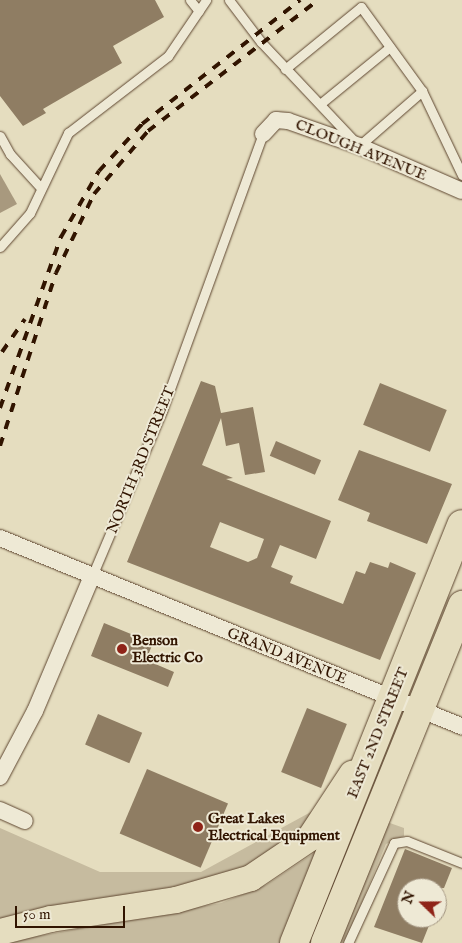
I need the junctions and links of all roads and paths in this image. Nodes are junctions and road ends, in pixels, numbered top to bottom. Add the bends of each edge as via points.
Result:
1 (190, 0) edge
2 (206, 0) edge
3 (229, 0) edge
4 (199, 11) junction
5 (390, 47) junction
6 (286, 69) junction
7 (422, 91) junction
8 (320, 104) junction
9 (263, 134) joint
10 (0, 136) edge
11 (359, 146) junction
12 (462, 175) edge
13 (41, 188) junction
14 (462, 191) edge
15 (0, 247) edge
16 (462, 524) edge
17 (0, 538) edge
18 (92, 576) junction
19 (462, 605) edge
20 (389, 706) junction
21 (418, 710) junction
22 (462, 728) edge
23 (0, 777) edge
24 (0, 810) edge
25 (25, 821) dead end
26 (462, 863) edge
27 (0, 932) edge
28 (294, 943) edge
29 (325, 943) edge
30 (348, 943) edge

1 - 4 lane
2 - 4 lane
3 - 6 lane
4 - 13 lane via 168,56 68,133
5 - 6 lane via 362,7
5 - 7 lane
5 - 8 lane
6 - 8 lane
7 - 11 lane
7 - 12 lane
8 - 11 lane
9 - 11 street, CLOUGH AVENUE via 276,120 288,121
9 - 18 lane, NORTH 3RD STREET via 162,411
10 - 13 lane via 10,154
11 - 14 street, CLOUGH AVENUE
13 - 15 lane via 30,213
16 - 20 highway, EAST 2ND STREET
17 - 18 street, GRAND AVENUE
18 - 20 street, GRAND AVENUE
18 - 23 street, NORTH 3RD STREET via 35,710
19 - 21 highway, EAST 2ND STREET
20 - 21 street, GRAND AVENUE
20 - 27 main road via 320,826 295,852 266,871 176,900 51,920
20 - 28 highway, EAST 2ND STREET
21 - 22 street, GRAND AVENUE
21 - 29 highway, EAST 2ND STREET
24 - 25 street
26 - 30 lane via 407,841 394,843

